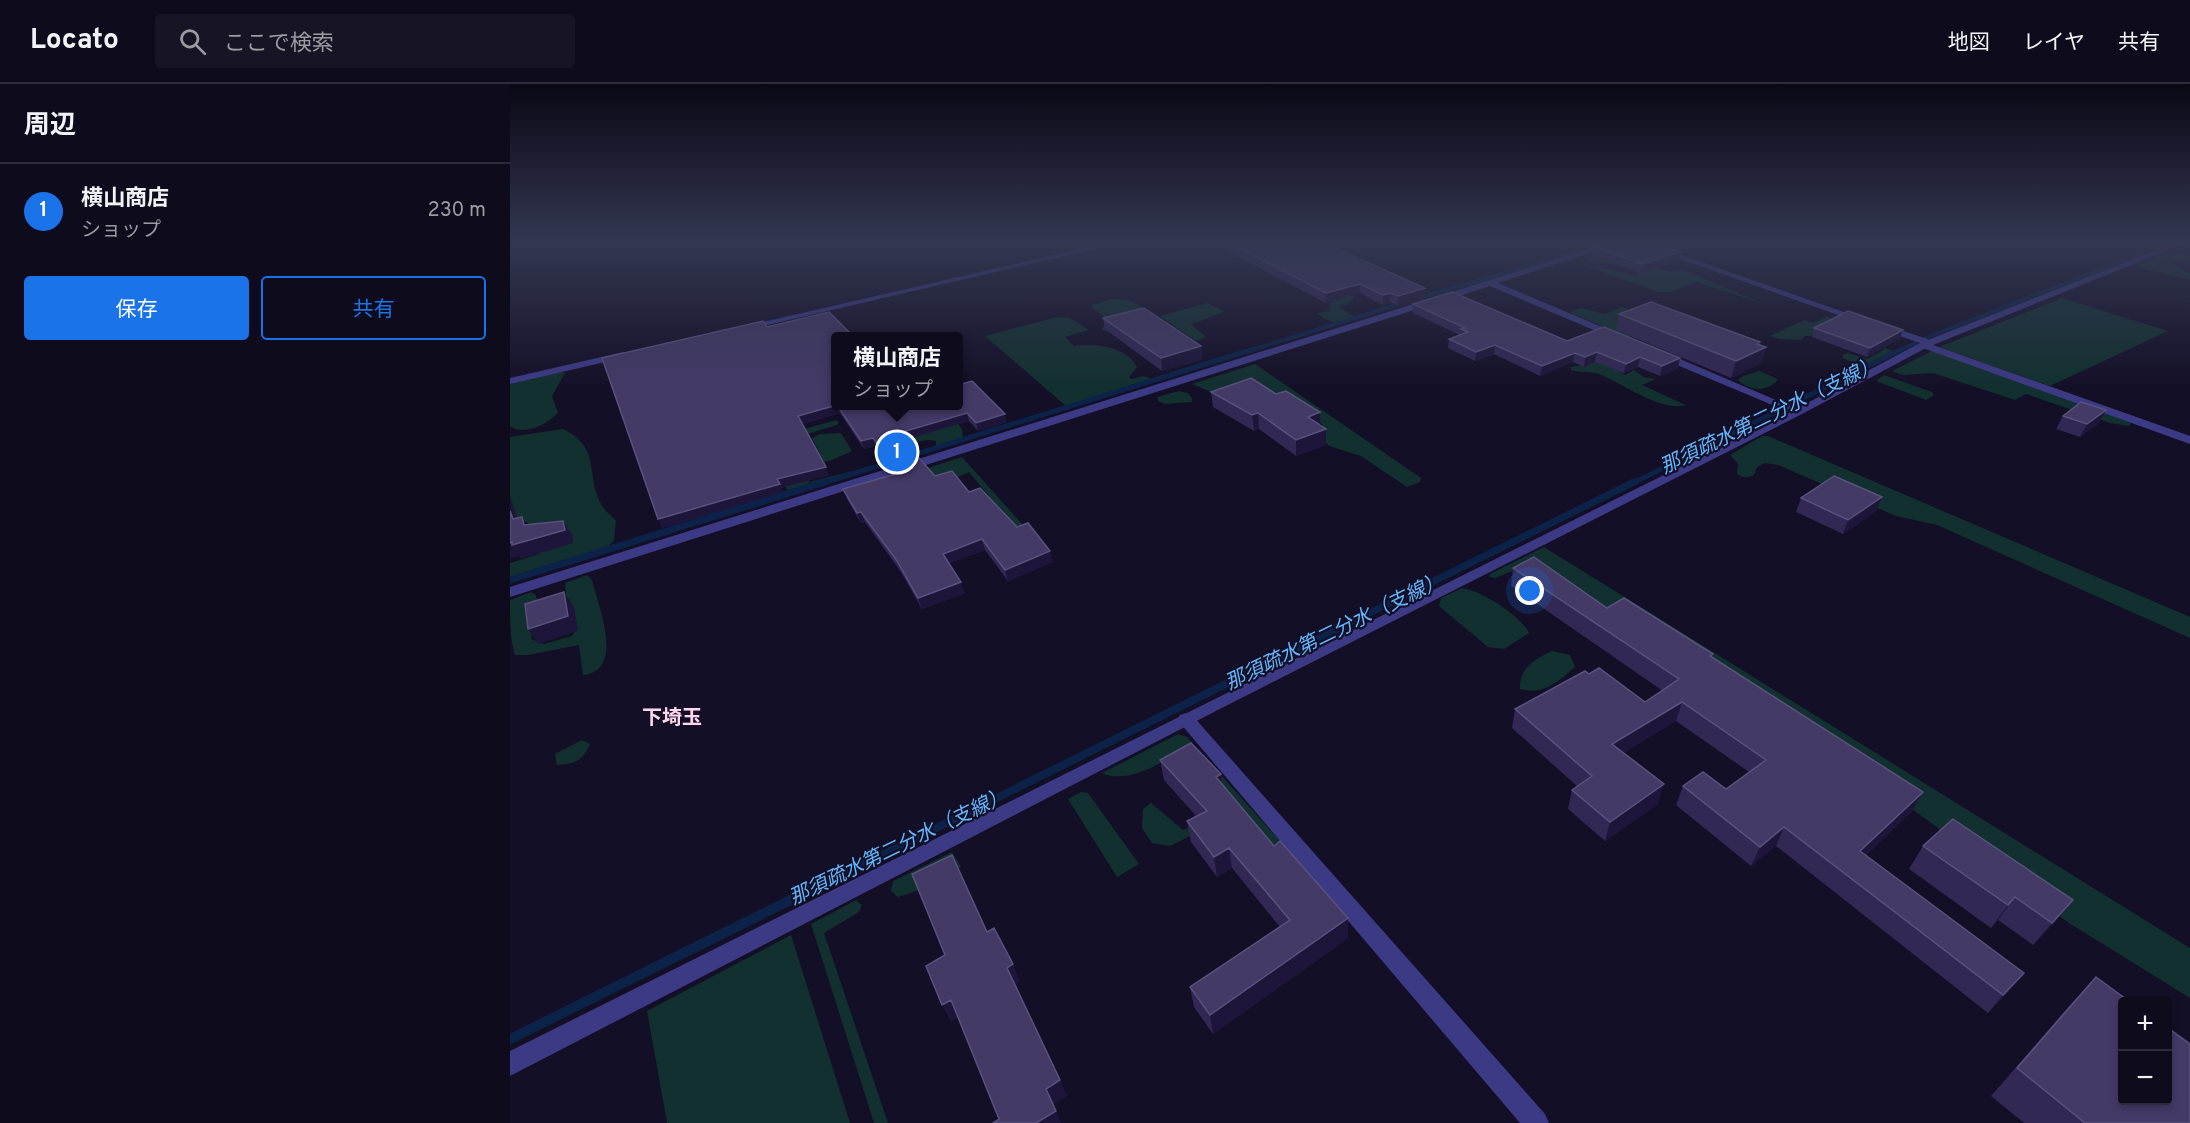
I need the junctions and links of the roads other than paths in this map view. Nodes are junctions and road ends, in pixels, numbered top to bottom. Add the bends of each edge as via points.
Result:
1 (899, 292) edge
2 (1443, 292) edge
3 (1513, 292) edge
4 (1782, 292) edge
5 (2056, 292) edge
6 (1867, 322) edge
7 (1878, 326) edge
8 (730, 331) edge
9 (1627, 340) edge
10 (1926, 344) junction
11 (1648, 349) edge
12 (637, 352) edge
13 (510, 381) edge
14 (1798, 412) junction
15 (2190, 440) edge
16 (510, 592) edge
17 (1186, 719) junction
18 (510, 1064) edge
19 (1536, 1123) edge

1 - 8 street
2 - 16 street
3 - 9 street
4 - 6 street
5 - 10 street
7 - 10 street
10 - 14 street
10 - 15 street
11 - 14 street
12 - 13 street
14 - 17 street
17 - 18 street
17 - 19 street

